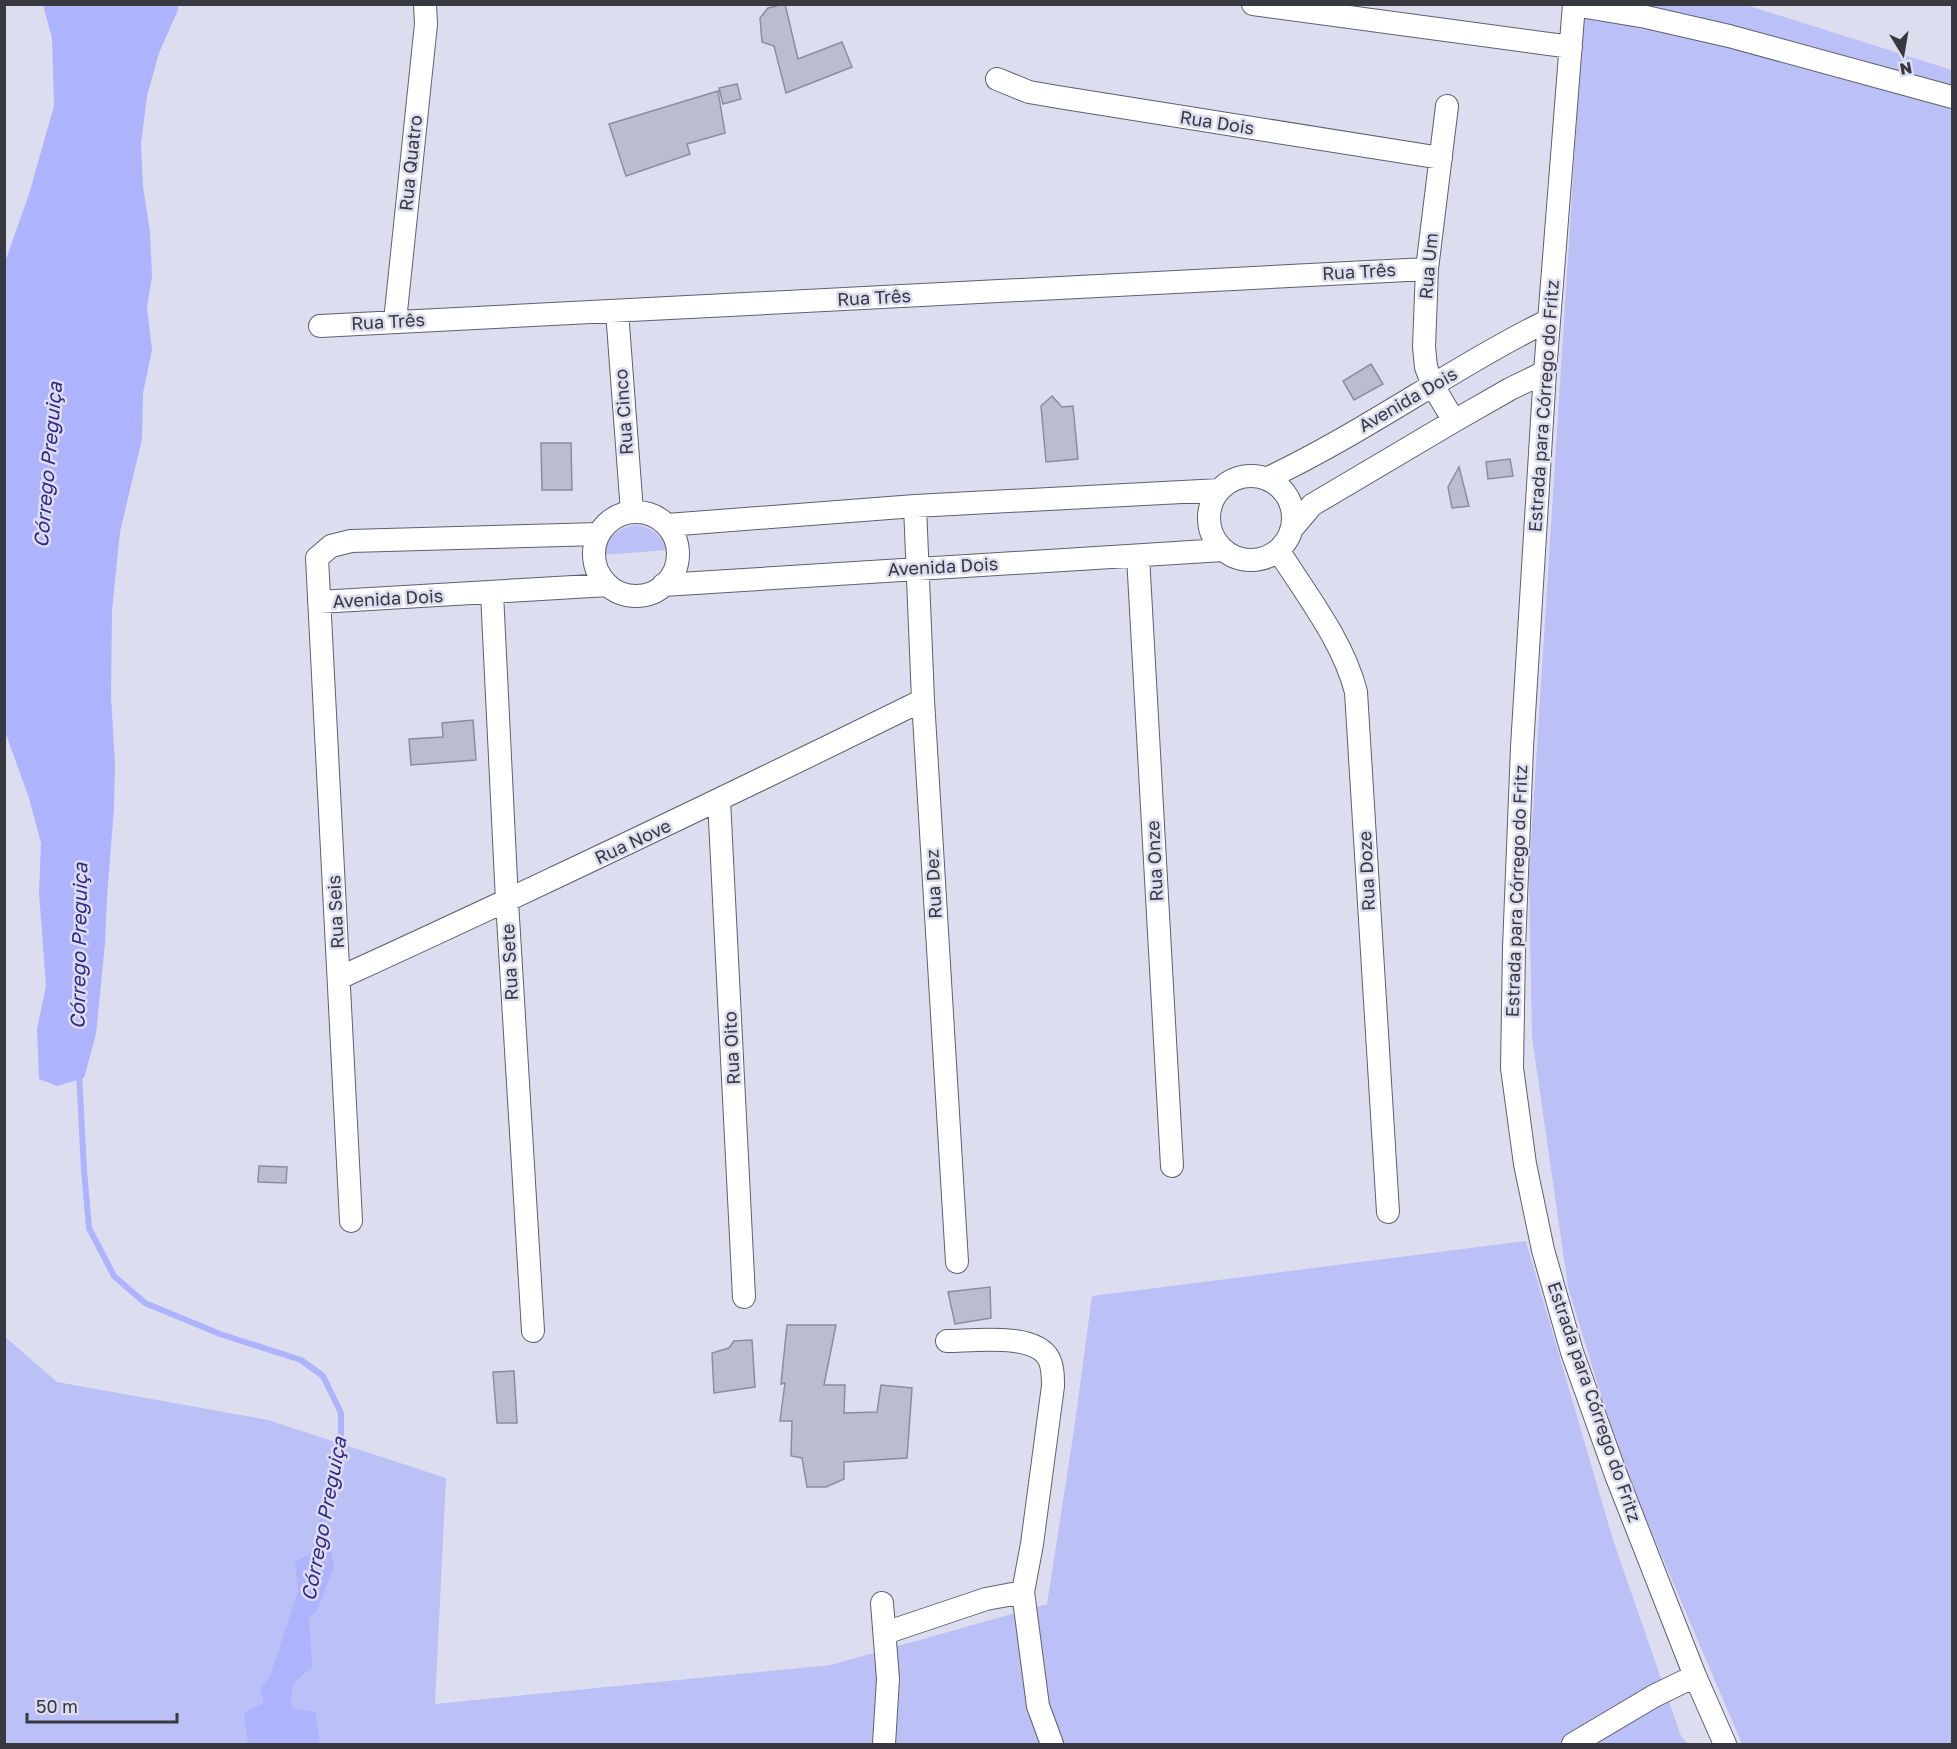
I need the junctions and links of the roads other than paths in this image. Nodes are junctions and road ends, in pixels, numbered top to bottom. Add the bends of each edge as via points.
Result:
1 (425, 4) edge
2 (1253, 4) edge
3 (1574, 5) edge
4 (1571, 47) junction
5 (996, 79) dead end
6 (1953, 97) edge
7 (1447, 106) dead end
8 (1441, 158) junction
9 (1427, 269) junction
10 (617, 311) junction
11 (1549, 320) junction
12 (395, 321) junction
13 (320, 326) dead end
14 (1545, 372) junction
15 (1433, 386) junction
16 (1454, 420) junction
17 (1266, 479) junction
18 (1220, 490) junction
19 (915, 506) junction
20 (632, 512) junction
21 (667, 525) junction
22 (1291, 530) junction
23 (599, 534) junction
24 (1223, 550) junction
25 (1278, 550) junction
26 (1138, 556) junction
27 (917, 568) junction
28 (608, 585) junction
29 (663, 585) junction
30 (492, 593) junction
31 (319, 602) junction
32 (923, 700) junction
33 (719, 800) junction
34 (507, 902) junction
35 (339, 978) junction
36 (1172, 1166) dead end
37 (1388, 1212) dead end
38 (351, 1221) dead end
39 (957, 1262) dead end
40 (744, 1297) dead end
41 (533, 1331) dead end
42 (947, 1341) dead end
43 (1023, 1592) junction
44 (882, 1603) dead end
45 (885, 1633) junction
46 (1695, 1676) junction
47 (884, 1744) edge
48 (1052, 1744) edge
49 (1573, 1744) edge
50 (1725, 1744) edge

1 - 12 street, Rua Quatro
2 - 4 street
3 - 4 street, Estrada para Córrego do Fritz
3 - 6 street via 1729,36
4 - 11 street, Estrada para Córrego do Fritz
5 - 8 street, Rua Dois via 1029,92
7 - 8 street, Rua Um
8 - 9 street, Rua Um
9 - 10 street, Rua Três
9 - 15 street, Rua Um via 1424,347
10 - 12 street, Rua Três
10 - 20 street, Rua Cinco
11 - 14 street, Estrada para Córrego do Fritz
11 - 15 street, Avenida Dois via 1509,339
12 - 13 street, Rua Três
14 - 16 street
14 - 46 street, Estrada para Córrego do Fritz via 1522,747 1512,1068 1525,1164 1541,1241 1572,1352
15 - 16 street, Rua Um
15 - 17 street, Avenida Dois
16 - 22 street via 1312,505
17 - 18 street, Avenida Dois via 1236,479
17 - 22 street via 1287,498 1293,519
18 - 19 street, Avenida Dois
18 - 24 street via 1209,518 1215,541
19 - 21 street, Avenida Dois
19 - 27 street, Rua Dez
20 - 21 street, Avenida Dois via 651,515
20 - 23 street via 613,519
21 - 29 street via 678,554 676,566
22 - 25 street
23 - 28 street via 594,554 596,566
23 - 31 street, Avenida Dois via 351,541 331,546 317,558
24 - 25 street, Avenida Dois via 1245,560 1257,560
24 - 26 street, Avenida Dois
25 - 37 street, Rua Doze via 1339,647 1351,670 1356,692
26 - 27 street, Avenida Dois
26 - 36 street, Rua Onze
27 - 29 street, Avenida Dois
27 - 32 street, Rua Dez
28 - 29 street, Avenida Dois via 618,592 642,595
28 - 30 street, Avenida Dois
30 - 31 street, Avenida Dois
30 - 34 street, Rua Sete
31 - 35 street, Rua Seis
32 - 33 street, Rua Nove
32 - 39 street, Rua Dez
33 - 34 street, Rua Nove
33 - 40 street, Rua Oito
34 - 35 street, Rua Nove
34 - 41 street, Rua Sete
35 - 38 street, Rua Seis
42 - 43 street via 1017,1340 1038,1348 1048,1357 1053,1371
43 - 45 street via 986,1599
43 - 48 street via 1038,1706
44 - 45 street
45 - 47 street via 888,1678
46 - 49 street
46 - 50 street, Estrada para Córrego do Fritz

